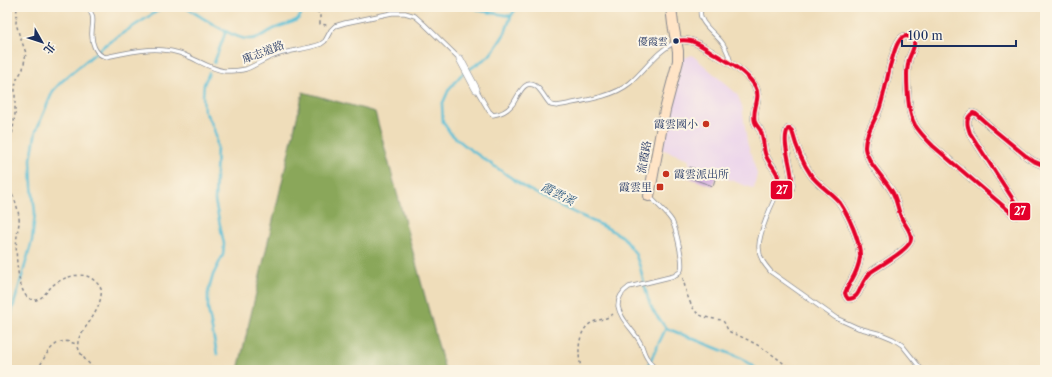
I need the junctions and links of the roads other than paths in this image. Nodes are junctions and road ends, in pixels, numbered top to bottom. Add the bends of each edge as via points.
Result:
1 (87, 7) edge
2 (671, 7) edge
3 (701, 7) edge
4 (676, 41) junction
5 (460, 59) joint
6 (731, 64) junction
7 (476, 89) joint
8 (1045, 166) edge
9 (780, 189) junction
10 (649, 196) joint
11 (658, 370) edge
12 (922, 370) edge

1 - 5 lane, 庫志道路 via 92,16 93,44 96,50 106,57 155,48 186,55 225,71 238,71 278,54 321,44 335,26 345,22 405,13 415,16
2 - 4 street, 流霞路
3 - 6 lane via 701,19 723,43
4 - 6 street via 698,43
4 - 7 lane via 658,53 629,83 607,95 557,106 551,105 533,84 527,84 507,110 494,115
4 - 10 street, 流霞路 via 678,62 665,110
5 - 7 street
6 - 9 street via 756,87 758,100 754,122 762,135 765,154 778,175
8 - 9 street via 1026,156 976,114 973,113 967,118 970,133 1020,210 1015,216 933,146 914,124 910,112 907,74 914,44 911,37 907,36 896,45 882,102 867,136 865,148 874,168 893,194 901,218 911,236 912,240 906,248 871,272 858,294 848,299 845,293 854,278 860,255 852,224 840,203 811,174 790,129 786,131 786,145 792,181 790,191
9 - 12 lane via 774,197 760,236 758,247 764,264 771,272 836,318 898,342
10 - 11 lane, 流霞路 via 667,215 677,232 681,270 674,276 629,287 623,291 618,304 623,318 634,332 646,357

